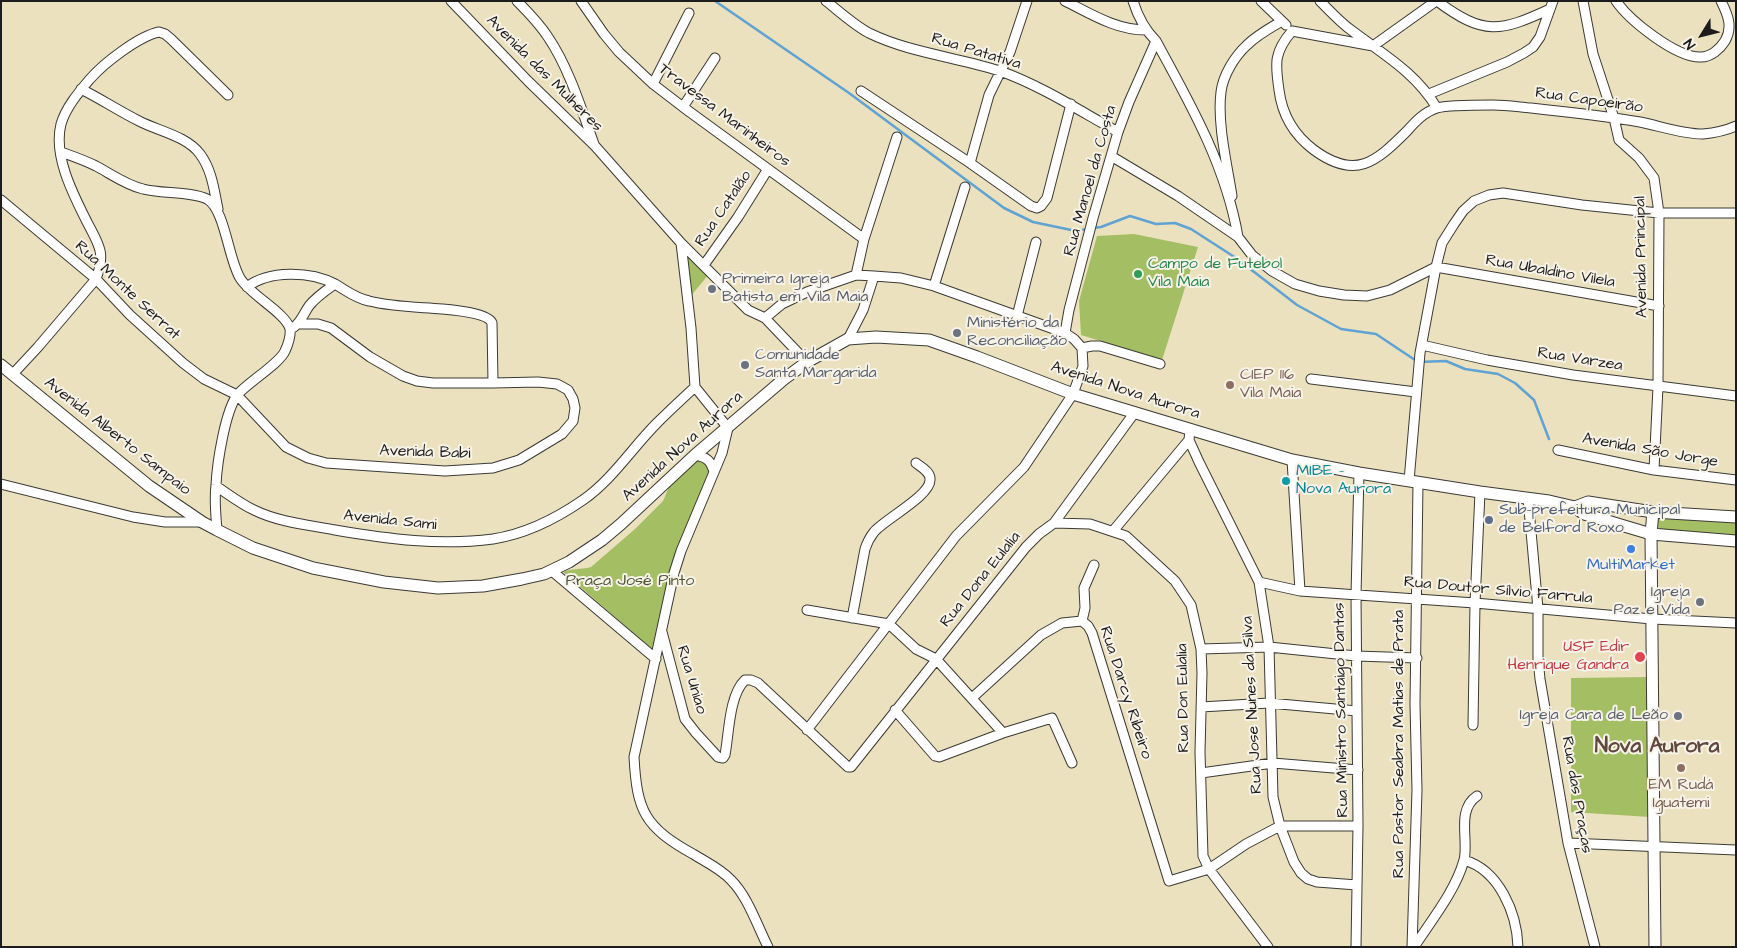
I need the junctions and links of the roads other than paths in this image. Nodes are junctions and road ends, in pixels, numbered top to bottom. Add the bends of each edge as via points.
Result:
1 (451, 1) edge
2 (517, 1) edge
3 (581, 1) edge
4 (826, 1) edge
5 (1027, 1) edge
6 (1065, 1) edge
7 (1132, 1) edge
8 (1261, 1) edge
9 (1320, 1) edge
10 (1437, 1) edge
11 (1583, 1) edge
12 (1616, 1) edge
13 (1721, 1) edge
14 (1552, 5) edge
15 (689, 13) dead end
16 (1282, 21) junction
17 (1146, 30) junction
18 (1292, 31) junction
19 (1156, 41) junction
20 (1373, 46) junction
21 (715, 58) dead end
22 (1000, 71) junction
23 (653, 84) junction
24 (81, 89) junction
25 (861, 92) dead end
26 (1429, 94) junction
27 (228, 95) dead end
28 (1071, 104) junction
29 (683, 107) junction
30 (1437, 108) junction
31 (1614, 118) junction
32 (1736, 126) edge
33 (1118, 132) junction
34 (897, 137) dead end
35 (595, 146) junction
36 (61, 152) junction
37 (1111, 156) junction
38 (970, 163) junction
39 (768, 169) junction
40 (964, 187) dead end
41 (1, 200) edge
42 (218, 210) junction
43 (1234, 210) junction
44 (1658, 213) junction
45 (1736, 213) edge
46 (1238, 237) junction
47 (864, 239) junction
48 (1036, 242) dead end
49 (681, 243) junction
50 (704, 265) junction
51 (1436, 267) junction
52 (856, 276) junction
53 (874, 276) junction
54 (96, 279) junction
55 (335, 284) junction
56 (934, 286) junction
57 (247, 287) junction
58 (1659, 306) junction
59 (1017, 316) junction
60 (765, 318) junction
61 (298, 324) junction
62 (290, 330) junction
63 (1065, 333) junction
64 (848, 339) junction
65 (1082, 348) junction
66 (1421, 349) junction
67 (806, 362) junction
68 (1160, 364) dead end
69 (1, 365) edge
70 (12, 375) junction
71 (1311, 379) dead end
72 (493, 383) junction
73 (695, 387) junction
74 (1658, 387) junction
75 (1416, 392) junction
76 (1072, 394) junction
77 (237, 395) junction
78 (1736, 396) edge
79 (1135, 412) junction
80 (728, 428) junction
81 (1189, 434) junction
82 (1558, 450) dead end
83 (695, 455) junction
84 (1292, 460) junction
85 (916, 463) dead end
86 (1654, 470) junction
87 (714, 472) junction
88 (1359, 473) junction
89 (1736, 480) edge
90 (1413, 482) junction
91 (1, 484) edge
92 (216, 486) junction
93 (1480, 492) junction
94 (1528, 498) junction
95 (1575, 507) junction
96 (1653, 512) junction
97 (1736, 517) edge
98 (202, 522) junction
99 (1054, 523) junction
100 (216, 530) junction
101 (1112, 531) junction
102 (1651, 534) junction
103 (1736, 541) edge
104 (1094, 565) dead end
105 (552, 571) junction
106 (1259, 582) junction
107 (1300, 591) junction
108 (1356, 595) junction
109 (1416, 599) junction
110 (1475, 603) junction
111 (1538, 609) junction
112 (807, 610) dead end
113 (852, 618) junction
114 (1652, 619) junction
115 (1082, 620) junction
116 (1736, 623) edge
117 (889, 624) junction
118 (662, 632) junction
119 (1269, 647) junction
120 (1201, 649) junction
121 (1356, 656) junction
122 (1416, 658) junction
123 (656, 659) junction
124 (936, 659) junction
125 (972, 698) junction
126 (1269, 704) junction
127 (1201, 707) junction
128 (896, 710) junction
129 (1357, 711) junction
130 (1473, 725) dead end
131 (807, 730) junction
132 (1003, 733) junction
133 (1072, 763) dead end
134 (1273, 763) junction
135 (1358, 770) junction
136 (1201, 773) junction
137 (1477, 796) dead end
138 (1280, 826) junction
139 (1358, 826) junction
140 (1568, 843) junction
141 (1655, 846) junction
142 (1736, 850) edge
143 (1464, 860) junction
144 (1209, 869) junction
145 (1357, 884) junction
146 (1594, 946) edge
147 (768, 947) edge
148 (1268, 947) edge
149 (1356, 947) edge
150 (1413, 947) edge
151 (1518, 947) edge
152 (1655, 947) edge

1 - 35 street, Avenida das Mulheres
2 - 35 street, Avenida das Mulheres via 534,18 559,56
3 - 23 street, Travessa Marinheiros via 619,52
4 - 22 street, Rua Patativa via 868,32 890,41
5 - 22 street
6 - 17 street via 1109,24
7 - 17 street
8 - 16 street
9 - 20 street
10 - 14 street via 1467,21 1495,28 1512,26
10 - 20 street
11 - 31 street, Avenida Principal via 1593,54
12 - 13 street via 1652,35 1689,55 1701,57 1719,49 1730,29 1729,16
14 - 26 street via 1540,37 1524,54
15 - 23 street
16 - 18 street
16 - 43 street via 1245,46 1230,66 1221,91 1221,119
17 - 19 street
18 - 20 street
18 - 30 street via 1277,53 1280,99 1297,135 1330,161 1343,166 1360,166 1375,160 1419,118
19 - 33 street, Rua Manoel da Costa
19 - 43 street via 1206,136
20 - 26 street via 1396,62
21 - 29 street
22 - 28 street, Rua Patativa
22 - 38 street via 989,95
23 - 29 street, Travessa Marinheiros
24 - 27 street via 105,64 145,37 159,32 166,34
24 - 36 street via 62,123 59,137
24 - 42 street via 199,152 207,164
25 - 38 street
26 - 30 street
28 - 33 street, Rua Patativa
28 - 38 street via 1047,198 1041,206 1031,206
29 - 39 street, Travessa Marinheiros
30 - 31 street, Rua Capoeirão via 1493,105 1564,110
31 - 32 street, Rua Capoeirão via 1704,134
31 - 44 street, Avenida Principal via 1619,140 1654,178
33 - 37 street, Rua Manoel da Costa
34 - 47 street
35 - 49 street, Avenida das Mulheres
36 - 42 street via 129,184 198,196
36 - 54 street via 72,189 100,246 101,266
37 - 46 street
37 - 63 street, Rua Manoel da Costa
39 - 47 street, Travessa Marinheiros
39 - 50 street, Rua Catalão
40 - 56 street
41 - 54 street, Rua Monte Serrat
42 - 57 street via 232,260
43 - 46 street
44 - 45 street, Rua Pastor Seabra Matias de Prata
44 - 51 street, Rua Pastor Seabra Matias de Prata via 1503,193 1489,195 1474,201 1463,211 1442,243
44 - 58 street, Avenida Principal
46 - 51 street via 1252,256 1295,284 1344,295 1367,296 1390,290
47 - 52 street
48 - 59 street
49 - 50 street, Avenida das Mulheres
49 - 73 street
50 - 60 street, Avenida das Mulheres via 748,310
51 - 58 street, Rua Ubaldino Vilela
51 - 66 street, Rua Pastor Seabra Matias de Prata
52 - 53 street
52 - 60 street via 794,297
53 - 56 street
53 - 64 street via 863,310
54 - 70 street
54 - 77 street, Rua Monte Serrat via 130,315 184,363 204,379
55 - 57 street via 315,277 276,275 262,278
55 - 61 street via 314,300
55 - 72 street via 359,298 455,311 491,320
56 - 59 street
57 - 62 street via 280,315
58 - 74 street, Avenida Principal
59 - 63 street
60 - 67 street, Avenida das Mulheres
61 - 62 street
61 - 72 street, Avenida Babi via 331,328 370,357 417,382
62 - 77 street via 286,350 280,358
63 - 65 street
64 - 67 street, Avenida Nova Aurora
64 - 76 street, Avenida Nova Aurora via 929,340
65 - 68 street via 1100,346
65 - 76 street via 1083,366
66 - 74 street, Rua Varzea
66 - 75 street, Rua Pastor Seabra Matias de Prata
67 - 80 street, Avenida Nova Aurora
69 - 70 street, Avenida Alberto Sampaio
70 - 98 street, Avenida Alberto Sampaio via 149,486
71 - 75 street
72 - 77 street, Avenida Babi via 557,384 568,390 573,399 574,421 562,434 518,460 493,468 445,471 326,463 286,447
73 - 80 street
73 - 92 street, Avenida Sami via 585,498 553,519 494,539 429,542 387,539 324,528 254,510
74 - 78 street, Rua Varzea
74 - 86 street, Avenida Principal
75 - 90 street, Rua Pastor Seabra Matias de Prata
76 - 79 street, Avenida Nova Aurora
76 - 117 street via 1024,467 956,536
77 - 92 street via 223,438
79 - 81 street, Avenida Nova Aurora
79 - 99 street, Rua Dona Eulalia
80 - 83 street, Avenida Nova Aurora
80 - 87 street
81 - 84 street, Avenida Nova Aurora
81 - 101 street
81 - 106 street, Rua Jose Nunes da Silva
82 - 86 street, Avenida São Jorge
83 - 87 street via 708,458
83 - 105 street, Avenida Nova Aurora via 608,534
84 - 88 street, Avenida Nova Aurora
84 - 107 street
85 - 113 street via 929,475 929,485 916,500 874,532 868,541
86 - 89 street, Avenida São Jorge
87 - 118 street via 681,551
88 - 90 street, Avenida Nova Aurora
88 - 108 street, Rua Ministro Santaigo Dantas
90 - 93 street, Avenida Nova Aurora
90 - 109 street, Rua Pastor Seabra Matias de Prata
91 - 98 street via 133,517 165,522
92 - 100 street
93 - 94 street, Avenida Nova Aurora
93 - 110 street
94 - 95 street, Avenida Nova Aurora
94 - 111 street, Rua das Praças
95 - 96 street, Avenida Nova Aurora via 1588,502
95 - 102 street, Avenida Nova Aurora via 1584,514
96 - 97 street, Avenida Nova Aurora
96 - 102 street
98 - 100 street, Avenida Alberto Sampaio
99 - 101 street, Rua Don Eulalia via 1090,524
99 - 124 street, Rua Dona Eulalia via 1026,547
100 - 105 street, Avenida Nova Aurora via 253,548 313,568 384,582 438,588 483,586
101 - 120 street, Rua Don Eulalia via 1126,536 1184,592 1191,605
102 - 103 street, Avenida Nova Aurora
102 - 114 street
104 - 115 street via 1084,588
105 - 123 street
106 - 107 street, Rua Doutor Sílvio Farrula
106 - 119 street, Rua Jose Nunes da Silva
107 - 108 street, Rua Doutor Sílvio Farrula
108 - 109 street, Rua Doutor Sílvio Farrula
108 - 121 street, Rua Ministro Santaigo Dantas
109 - 110 street, Rua Doutor Sílvio Farrula
109 - 122 street, Rua Pastor Seabra Matias de Prata
110 - 111 street, Rua Doutor Sílvio Farrula
110 - 130 street
111 - 114 street, Rua Doutor Sílvio Farrula
111 - 140 street, Rua das Praças via 1540,679
112 - 113 street
113 - 117 street
114 - 116 street, Rua Doutor Sílvio Farrula
114 - 141 street
115 - 125 street, Rua Darcy Ribeiro via 1062,623 1047,631
115 - 144 street, Rua Darcy Ribeiro via 1092,633 1168,880
117 - 124 street via 916,649
117 - 131 street
118 - 123 street
118 - 131 street, Rua Uniao via 685,719 721,758 725,755 738,688 745,680 758,683
119 - 120 street
119 - 121 street
119 - 126 street, Rua Jose Nunes da Silva
120 - 127 street, Rua Don Eulalia
121 - 122 street
121 - 129 street, Rua Ministro Santaigo Dantas
122 - 150 street, Rua Pastor Seabra Matias de Prata
123 - 147 street via 634,757 640,804 659,833 732,880
124 - 125 street
124 - 128 street, Rua Dona Eulalia
125 - 132 street
126 - 127 street
126 - 129 street
126 - 134 street, Rua Jose Nunes da Silva
127 - 136 street, Rua Don Eulalia
128 - 131 street, Rua Dona Eulalia via 851,767
128 - 132 street via 935,756
129 - 135 street, Rua Ministro Santaigo Dantas
132 - 133 street via 1052,718
134 - 135 street
134 - 136 street
134 - 138 street, Rua Jose Nunes da Silva via 1273,797
135 - 139 street, Rua Ministro Santaigo Dantas
136 - 144 street, Rua Don Eulalia via 1203,856
137 - 143 street via 1468,805 1465,818
138 - 139 street
138 - 144 street
138 - 145 street, Rua Jose Nunes da Silva via 1294,862 1308,879
139 - 145 street, Rua Ministro Santaigo Dantas
140 - 141 street
140 - 146 street, Rua das Praças
141 - 142 street
141 - 152 street
143 - 150 street, Rua Pastor Seabra Matias de Prata via 1447,896
143 - 151 street via 1482,868 1506,898 1514,918
144 - 148 street
145 - 149 street, Rua Ministro Santaigo Dantas

